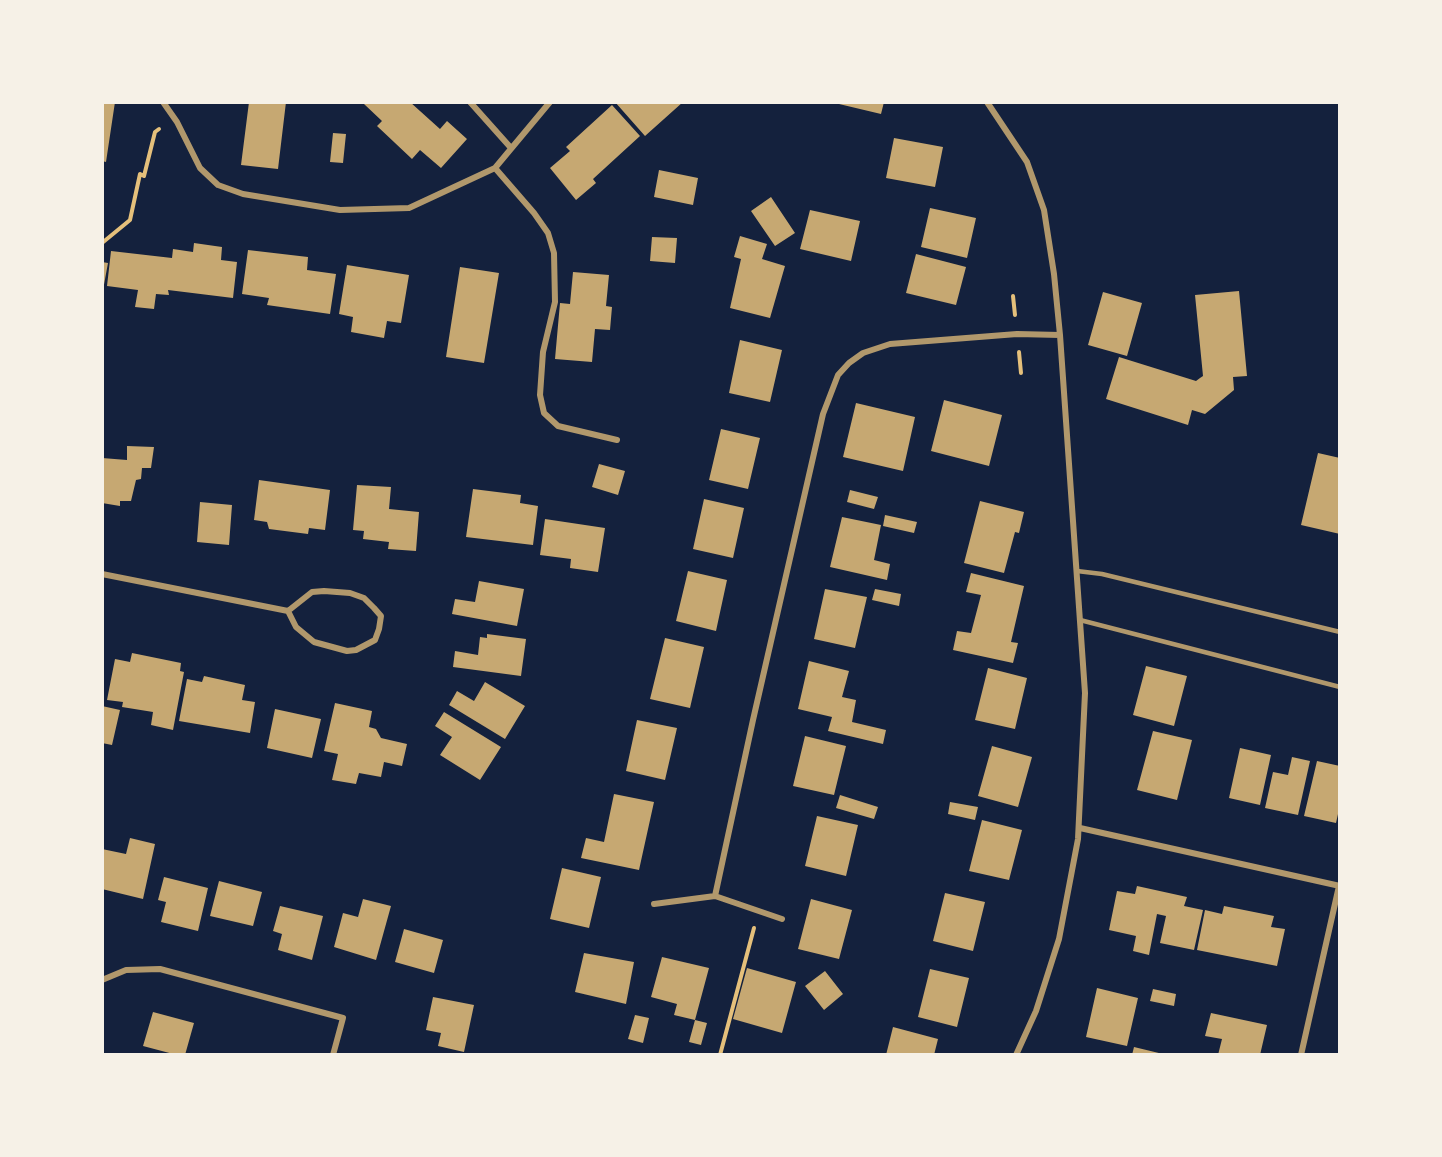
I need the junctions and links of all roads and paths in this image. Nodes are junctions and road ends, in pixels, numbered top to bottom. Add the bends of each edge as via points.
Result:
1 (163, 102) edge
2 (470, 102) edge
3 (550, 102) edge
4 (987, 102) edge
5 (173, 117) junction
6 (511, 148) junction
7 (495, 168) junction
8 (102, 243) edge
9 (1060, 335) junction
10 (616, 440) dead end
11 (1077, 571) junction
12 (102, 574) edge
13 (288, 611) junction
14 (1080, 620) junction
15 (1340, 632) edge
16 (1340, 687) edge
17 (1080, 828) junction
18 (1339, 886) edge
19 (716, 896) junction
20 (654, 904) dead end
21 (757, 912) junction
22 (782, 919) dead end
23 (102, 981) edge
24 (333, 1055) edge
25 (720, 1055) edge
26 (1016, 1055) edge
27 (1301, 1055) edge

1 - 5 street
2 - 6 street
3 - 6 street
4 - 9 street via 1027,162 1044,210
5 - 7 street via 200,168 218,185 243,194 340,210 409,208
5 - 8 path via 155,132 130,220
6 - 7 street
7 - 10 street via 548,233 554,253 555,302 543,352 540,395 544,413 558,426
9 - 11 street
9 - 19 street via 1017,334 890,344 864,353 838,375 823,414
11 - 14 street
11 - 15 lane
12 - 13 street
13 - 13 street via 312,592 350,593 364,598 381,616 375,640 346,651 314,642 296,627
14 - 16 lane
14 - 17 street via 1085,693
17 - 18 street
17 - 26 street via 1059,939 1036,1011
18 - 27 street
19 - 20 street
19 - 21 street
21 - 22 street
21 - 25 path
23 - 24 street via 126,970 160,969 343,1018

